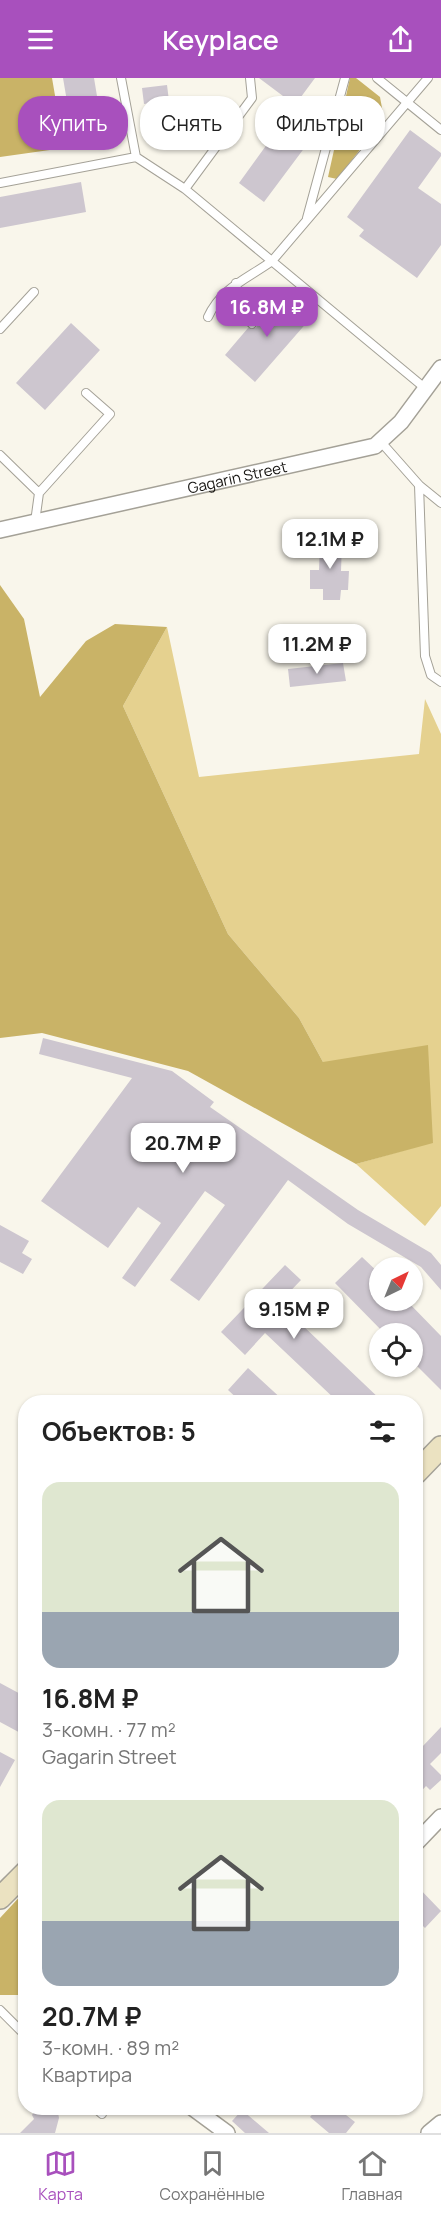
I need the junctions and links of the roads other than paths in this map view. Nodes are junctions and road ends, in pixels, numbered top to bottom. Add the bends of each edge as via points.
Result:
1 (122, 78) edge
2 (250, 78) edge
3 (345, 78) edge
4 (377, 78) edge
5 (428, 78) edge
6 (407, 103) junction
7 (441, 130) edge
8 (136, 158) junction
9 (0, 183) edge
10 (185, 189) junction
11 (306, 221) junction
12 (272, 261) junction
13 (236, 283) junction
14 (34, 292) dead end
15 (208, 317) dead end
16 (252, 324) dead end
17 (0, 329) edge
18 (441, 368) edge
19 (426, 389) junction
20 (86, 393) dead end
21 (381, 442) junction
22 (0, 455) edge
23 (419, 485) junction
24 (39, 494) junction
25 (441, 503) edge
26 (34, 524) junction
27 (0, 530) edge
28 (441, 681) edge
29 (441, 1447) edge
30 (423, 1466) edge
31 (441, 1817) edge
32 (423, 1836) edge
33 (18, 1880) edge
34 (0, 1898) edge
35 (0, 2010) edge
36 (18, 2028) edge
37 (203, 2115) edge
38 (441, 2123) edge
39 (227, 2133) edge
40 (429, 2133) edge

1 - 8 lane
2 - 10 lane via 252,98
3 - 11 lane
4 - 6 lane
5 - 6 lane
6 - 7 lane
6 - 11 lane
8 - 9 lane
8 - 10 lane
10 - 12 lane
11 - 12 lane
12 - 13 lane
12 - 19 lane
13 - 15 lane via 215,302
13 - 16 lane via 240,307
14 - 17 lane
18 - 19 street, Gagarin Street
19 - 21 street, Gagarin Street
20 - 24 lane via 110,414
21 - 23 lane
21 - 26 street, Gagarin Street
22 - 24 lane
23 - 25 lane
23 - 28 lane via 425,656 430,675
24 - 26 lane
26 - 27 street, Gagarin Street
29 - 30 main road
31 - 32 street
33 - 34 main road
35 - 36 lane
37 - 39 street
38 - 40 street

